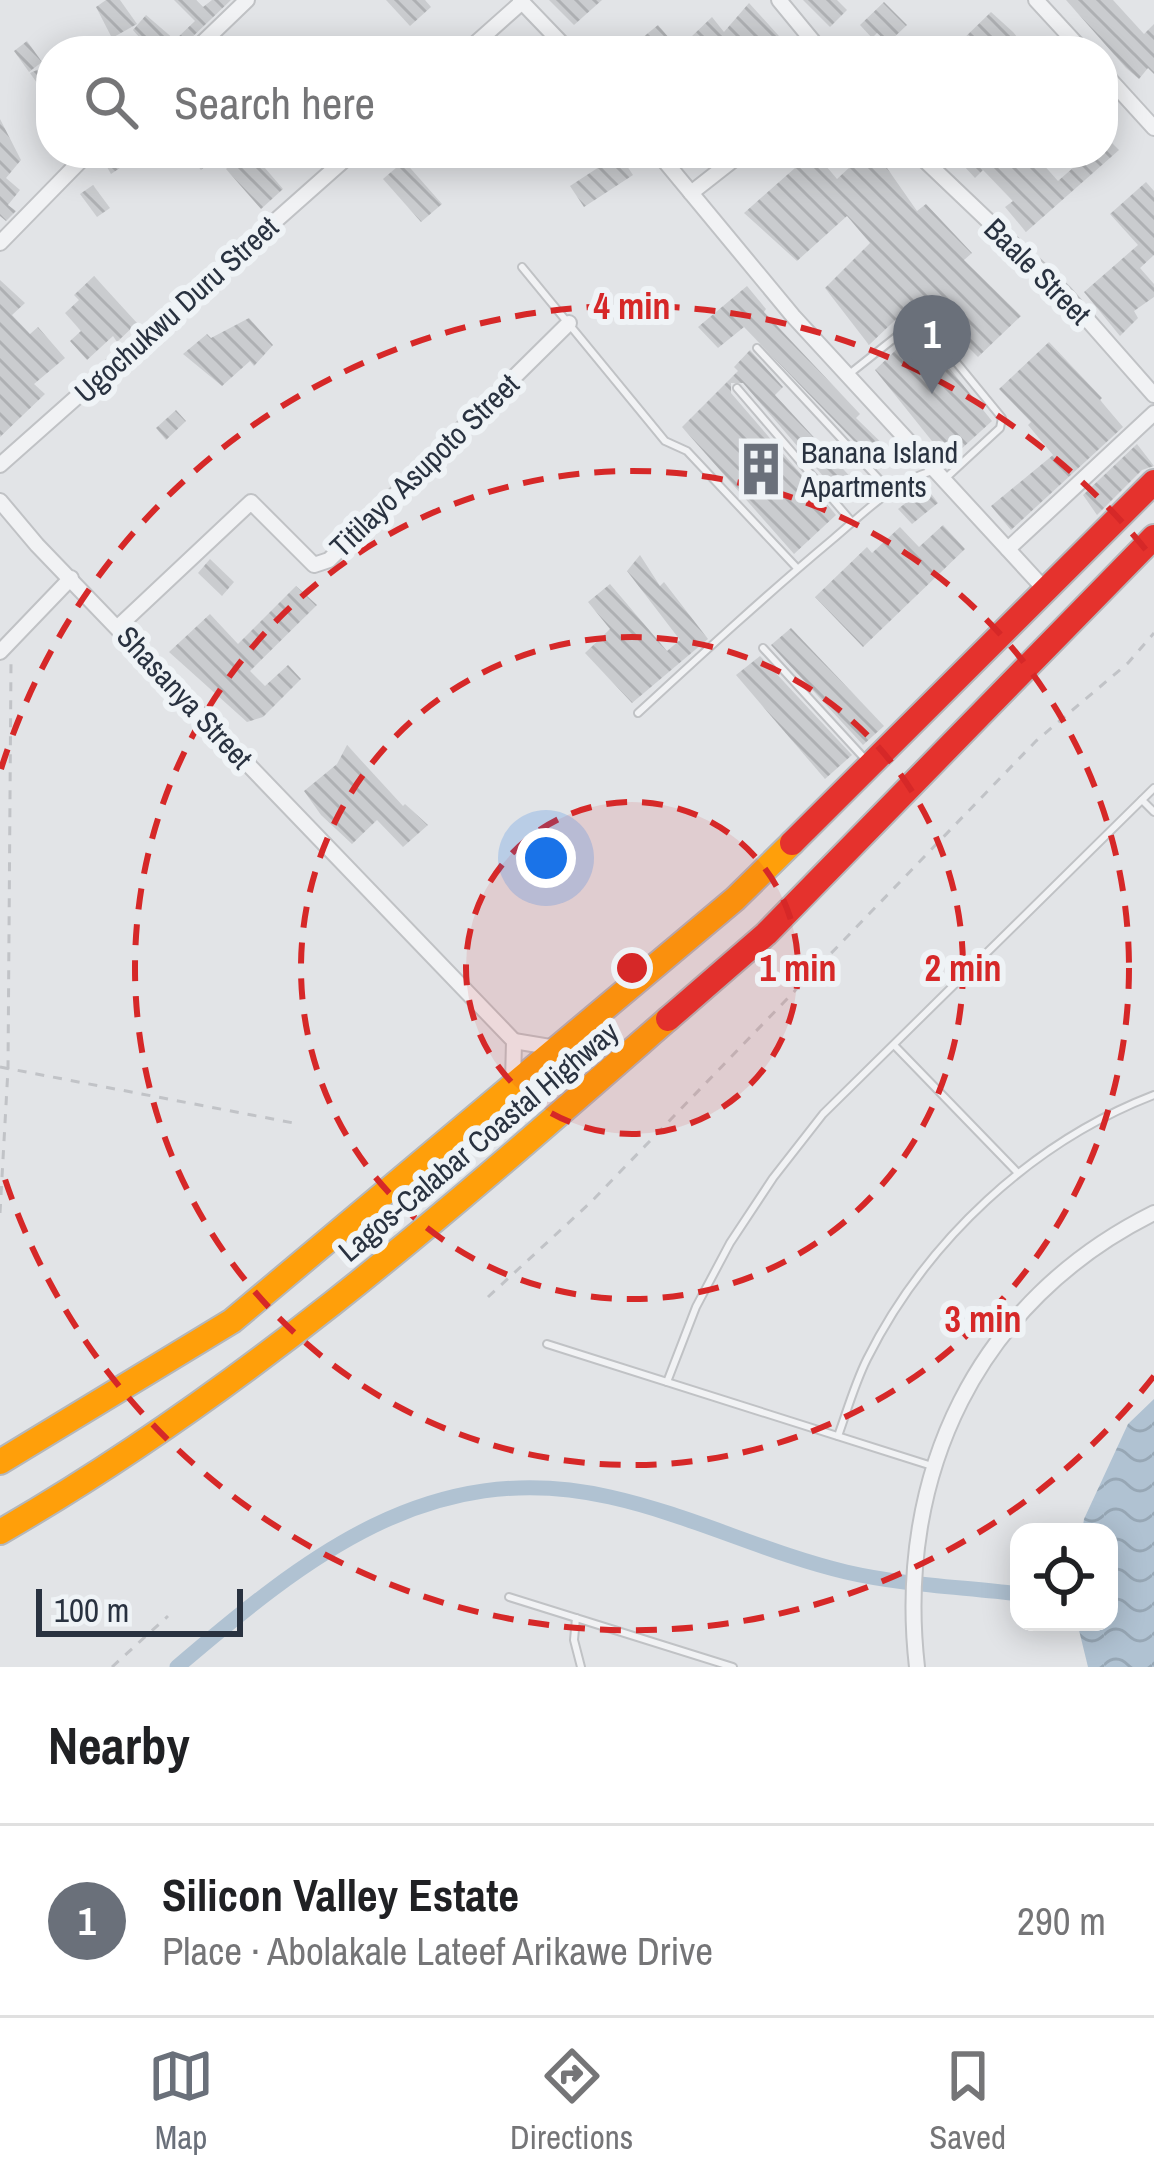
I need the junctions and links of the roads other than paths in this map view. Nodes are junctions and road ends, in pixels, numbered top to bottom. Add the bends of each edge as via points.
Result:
1 (247, 0) edge
2 (779, 0) edge
3 (1036, 0) edge
4 (521, 1) edge
5 (210, 36) edge
6 (483, 36) edge
7 (555, 36) edge
8 (809, 36) edge
9 (1069, 36) edge
10 (1118, 89) edge
11 (1154, 128) edge
12 (73, 168) edge
13 (335, 168) edge
14 (670, 168) edge
15 (723, 168) edge
16 (933, 168) edge
17 (691, 193) junction
18 (0, 243) edge
19 (522, 267) dead end
20 (568, 323) junction
21 (757, 347) dead end
22 (848, 375) junction
23 (737, 388) dead end
24 (1154, 395) edge
25 (1154, 413) edge
26 (0, 465) edge
27 (940, 475) junction
28 (1154, 482) edge
29 (890, 491) junction
30 (0, 501) edge
31 (853, 523) junction
32 (1154, 537) edge
33 (1008, 549) junction
34 (797, 568) junction
35 (71, 578) junction
36 (1039, 582) joint
37 (119, 626) junction
38 (5, 646) edge
39 (764, 648) dead end
40 (638, 712) dead end
41 (1154, 788) edge
42 (1142, 800) junction
43 (1154, 812) edge
44 (514, 1041) junction
45 (893, 1044) junction
46 (559, 1048) junction
47 (512, 1088) junction
48 (1154, 1095) edge
49 (1017, 1172) junction
50 (1154, 1213) edge
51 (547, 1344) dead end
52 (667, 1382) junction
53 (838, 1436) junction
54 (0, 1462) edge
55 (932, 1466) junction
56 (0, 1532) edge
57 (509, 1598) dead end
58 (576, 1618) junction
59 (581, 1667) edge
60 (733, 1667) edge
61 (917, 1667) edge

1 - 5 street
2 - 8 street
3 - 9 street
4 - 6 street
4 - 7 street
10 - 11 street
12 - 18 street
13 - 26 street, Ugochukwu Duru Street
14 - 17 street
15 - 17 street
16 - 24 street, Baale Street via 1064,293
17 - 22 street
19 - 20 lane
20 - 34 lane via 665,441 687,451
20 - 37 street, Titilayo Asupoto Street via 329,560 314,565 251,502
21 - 29 lane
22 - 27 street
22 - 27 lane via 916,320 924,323 1002,418 1000,428
23 - 31 lane
25 - 33 street
27 - 29 lane via 914,476
27 - 33 street
28 - 46 highway, Lagos-Calabar Coastal Highway via 735,899
29 - 31 lane
30 - 35 street, Shasanya Street
31 - 34 lane
32 - 56 highway, Lagos-Calabar Coastal Highway via 766,934 470,1191 253,1368
33 - 36 street
34 - 40 lane
35 - 37 street, Shasanya Street
35 - 38 street
36 - 39 lane via 864,759
37 - 44 street, Shasanya Street
41 - 42 lane
42 - 43 lane
42 - 45 lane
44 - 46 street
44 - 47 street
45 - 49 lane
45 - 52 lane via 823,1114 762,1194 696,1307
46 - 47 highway, Lagos-Calabar Coastal Highway
47 - 54 highway, Lagos-Calabar Coastal Highway via 232,1321
48 - 49 lane
49 - 53 lane via 906,1295 867,1359
50 - 55 street via 1120,1229 1040,1295 971,1381
51 - 52 lane
52 - 53 lane
53 - 55 lane
55 - 61 street via 915,1548
57 - 58 lane
58 - 59 lane
58 - 60 lane

